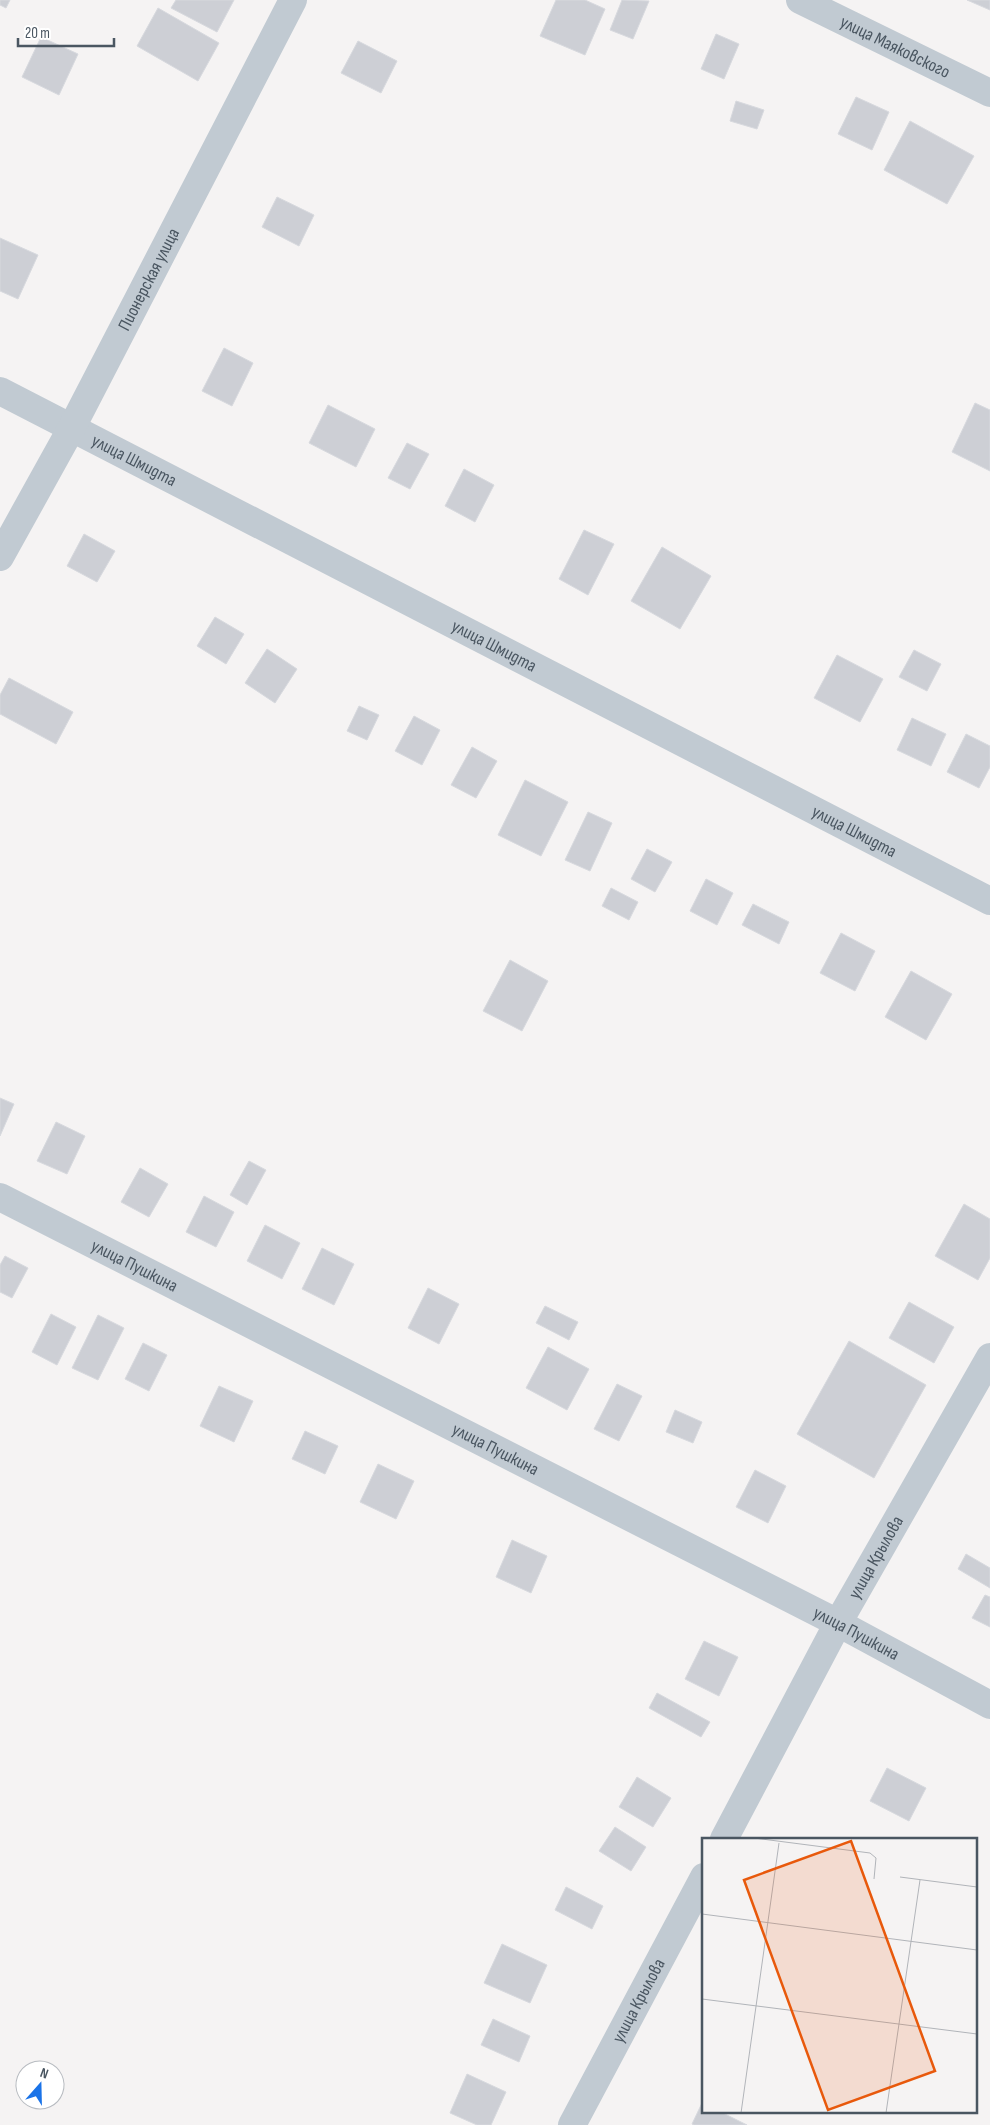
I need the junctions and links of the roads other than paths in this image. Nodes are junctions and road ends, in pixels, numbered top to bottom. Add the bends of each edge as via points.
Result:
1 (293, 0) edge
2 (800, 0) edge
3 (990, 93) edge
4 (0, 391) edge
5 (71, 429) junction
6 (0, 557) edge
7 (990, 901) edge
8 (0, 1197) edge
9 (990, 1357) edge
10 (838, 1623) junction
11 (990, 1705) edge
12 (725, 1838) edge
13 (702, 1881) edge
14 (572, 2125) edge

1 - 5 street, Пионерская улица
2 - 3 street, улица Маяковского
4 - 5 street, улица Шмидта
5 - 6 street, Пионерская улица
5 - 7 street, улица Шмидта
8 - 10 street, улица Пушкина
9 - 10 street, улица Крылова
10 - 11 street, улица Пушкина
10 - 12 street, улица Крылова
13 - 14 street, улица Крылова

